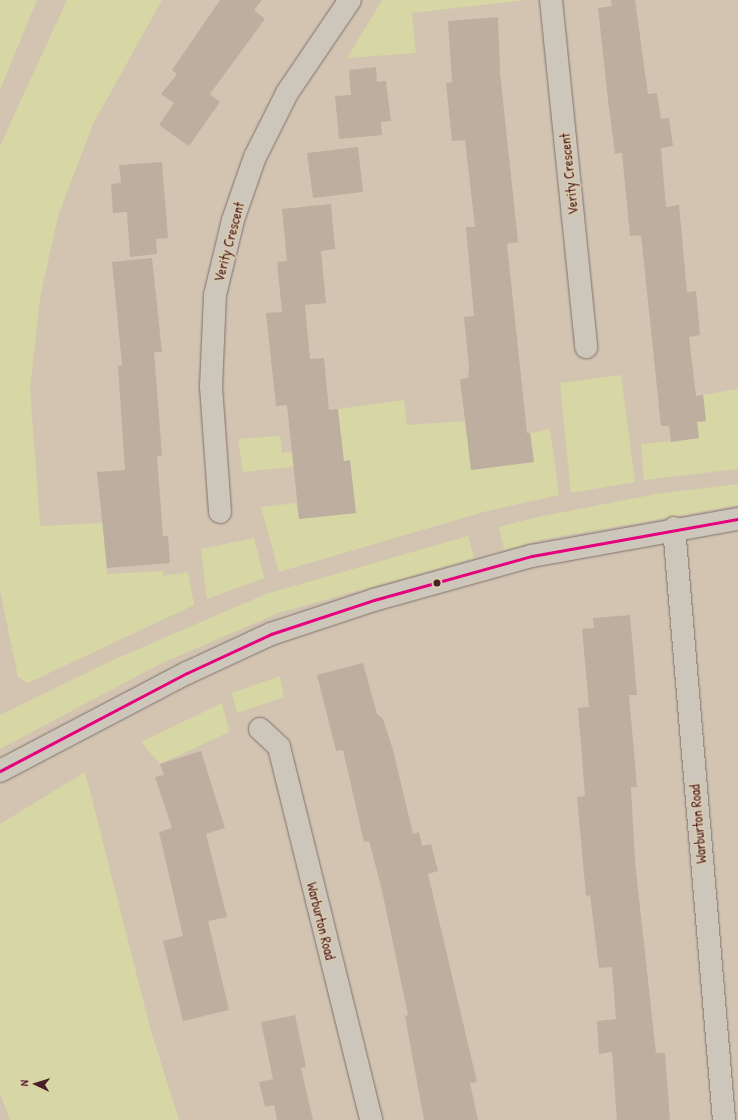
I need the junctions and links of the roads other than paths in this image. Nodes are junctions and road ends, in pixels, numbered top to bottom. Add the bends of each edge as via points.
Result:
1 (350, 0) edge
2 (551, 0) edge
3 (586, 347) dead end
4 (220, 512) dead end
5 (738, 519) edge
6 (674, 528) junction
7 (260, 729) dead end
8 (0, 771) edge
9 (729, 1082) edge
10 (370, 1120) edge
11 (724, 1120) edge

1 - 4 street, Verity Crescent via 287,93 255,157 233,220 215,296 211,387
2 - 3 street, Verity Crescent
5 - 6 street
6 - 8 street via 532,556 374,600 271,634 187,672
6 - 9 street, Warburton Road
7 - 10 street, Warburton Road via 279,747
9 - 11 street, Warburton Road

